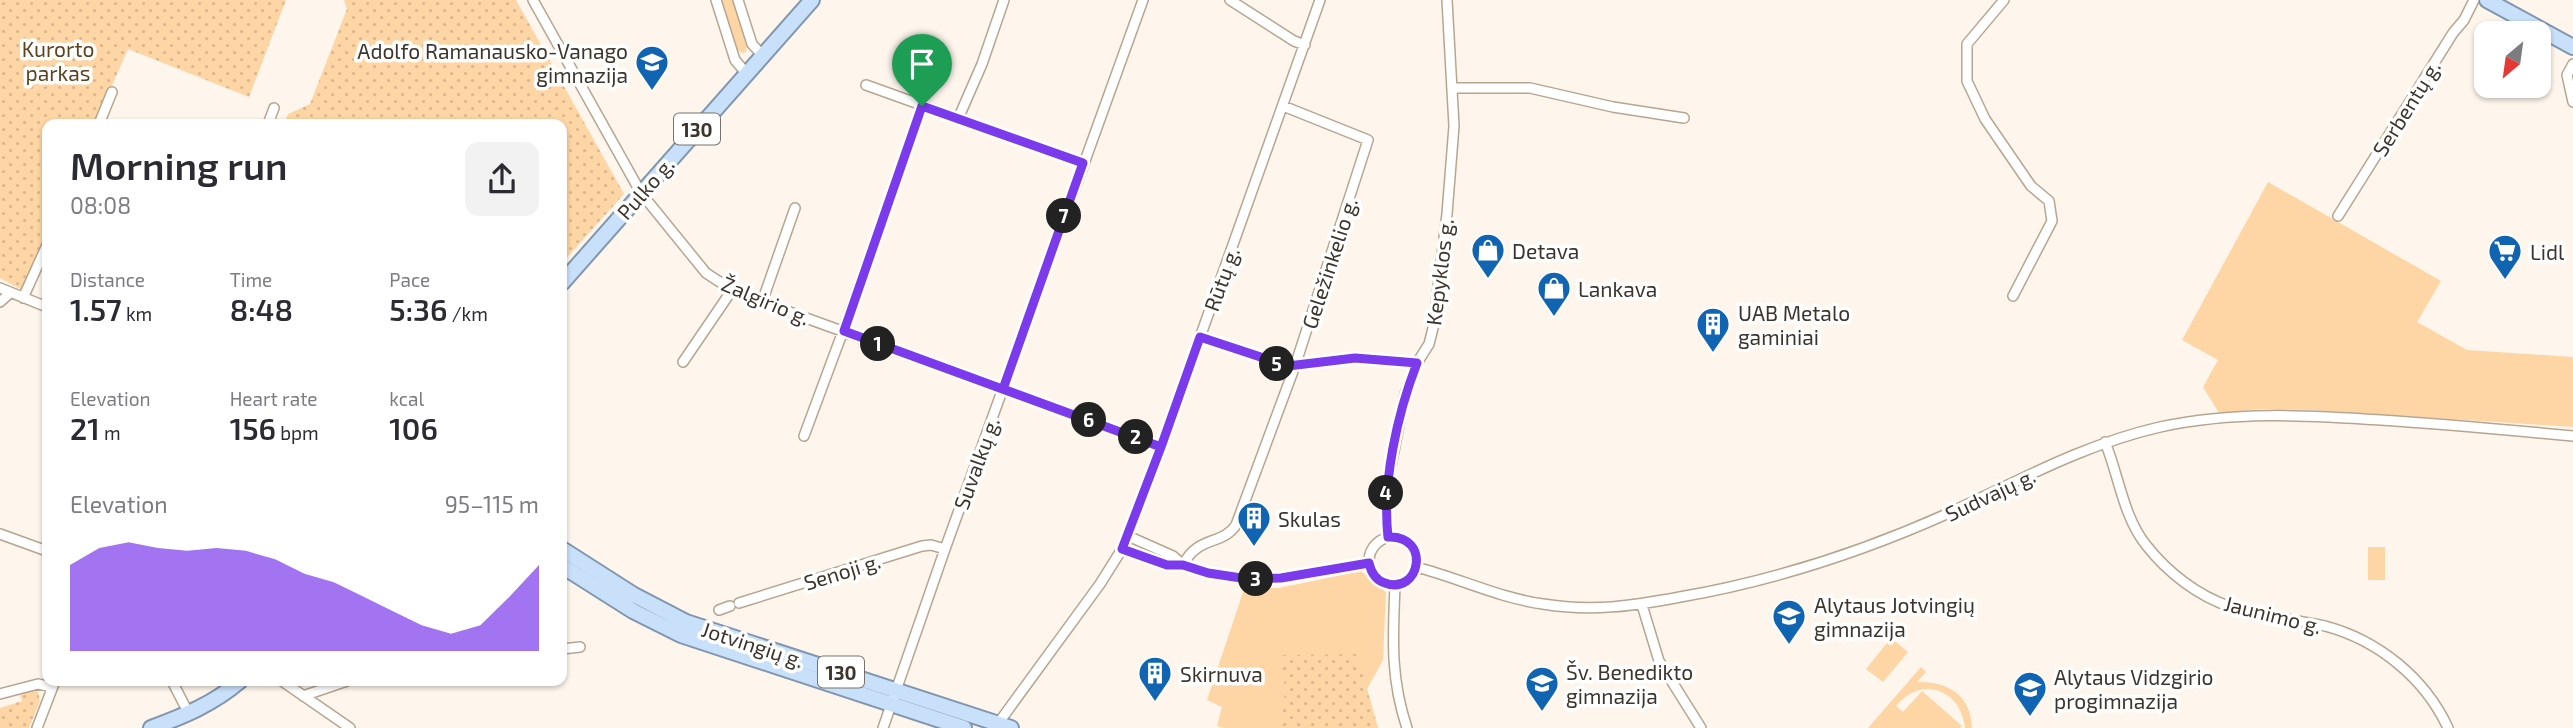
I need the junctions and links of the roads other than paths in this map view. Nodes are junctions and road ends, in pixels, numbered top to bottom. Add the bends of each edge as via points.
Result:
1 (533, 0) edge
2 (716, 0) edge
3 (738, 0) edge
4 (811, 0) edge
5 (1004, 0) edge
6 (1143, 0) edge
7 (1230, 0) edge
8 (1320, 0) edge
9 (1447, 0) edge
10 (2004, 0) edge
11 (2474, 0) edge
12 (2487, 0) edge
13 (2507, 5) edge
14 (1305, 45) junction
15 (2573, 47) edge
16 (762, 55) junction
17 (2573, 64) edge
18 (746, 73) junction
19 (866, 85) dead end
20 (1454, 88) junction
21 (112, 92) dead end
22 (2573, 102) edge
23 (922, 106) junction
24 (1283, 106) junction
25 (274, 108) dead end
26 (1684, 118) dead end
27 (101, 119) edge
28 (270, 119) edge
29 (958, 119) junction
30 (1083, 163) junction
31 (641, 193) junction
32 (795, 208) dead end
33 (2338, 216) dead end
34 (42, 256) edge
35 (567, 277) edge
36 (0, 288) edge
37 (732, 290) junction
38 (10, 293) junction
39 (2013, 296) dead end
40 (23, 298) junction
41 (0, 302) edge
42 (762, 302) junction
43 (42, 305) edge
44 (844, 331) junction
45 (1200, 337) junction
46 (683, 362) dead end
47 (1417, 363) junction
48 (1295, 366) junction
49 (1003, 389) junction
50 (804, 436) dead end
51 (2573, 436) edge
52 (2105, 442) junction
53 (1161, 447) junction
54 (0, 534) edge
55 (1128, 536) junction
56 (1388, 537) junction
57 (945, 548) junction
58 (42, 549) edge
59 (1122, 549) junction
60 (567, 552) edge
61 (1369, 563) junction
62 (1183, 565) junction
63 (1416, 566) junction
64 (567, 569) edge
65 (1395, 585) junction
66 (1642, 605) junction
67 (719, 610) dead end
68 (580, 647) dead end
69 (567, 648) edge
70 (42, 684) edge
71 (53, 686) edge
72 (175, 686) edge
73 (233, 686) edge
74 (289, 686) edge
75 (332, 686) edge
76 (0, 694) edge
77 (303, 696) junction
78 (894, 696) junction
79 (189, 714) junction
80 (1002, 726) edge
81 (37, 728) edge
82 (151, 728) edge
83 (350, 728) edge
84 (883, 728) edge
85 (964, 728) edge
86 (1406, 728) edge
87 (1701, 728) edge
88 (2448, 728) edge

1 - 31 street, Žalgirio g.
2 - 18 street via 735,60
3 - 16 street via 752,44
4 - 16 main road, Pulko g. / 130
5 - 29 street
6 - 30 street, Suvalkų g.
7 - 14 street
8 - 14 street, Rūtų g.
9 - 20 street, Kepyklos g.
10 - 39 street via 1967,44 1967,81 1989,127 2031,186 2049,201 2052,221
11 - 33 street, Serbentų g.
12 - 13 main road
13 - 15 main road
14 - 24 street, Rūtų g.
16 - 18 main road, Pulko g. / 130
17 - 22 street via 2567,75
18 - 31 main road, Pulko g. / 130
19 - 23 street
20 - 26 street via 1530,88
20 - 47 street, Kepyklos g. via 1451,166 1433,328
21 - 27 street
23 - 29 street
23 - 44 street
24 - 45 street, Rūtų g.
24 - 48 street, Geležinkelio g. via 1368,140
25 - 28 street
29 - 30 street
30 - 49 street, Suvalkų g.
31 - 35 main road, Pulko g. / 130
31 - 37 street, Žalgirio g. via 698,265
32 - 42 street
34 - 40 street
36 - 38 street
37 - 42 street, Žalgirio g.
37 - 46 street
38 - 40 street
38 - 41 street
40 - 43 street
42 - 44 street, Žalgirio g.
44 - 49 street, Žalgirio g.
44 - 50 street
45 - 48 street via 1279,365
45 - 53 street, Rūtų g.
47 - 48 street via 1355,358
47 - 56 street, Kepyklos g. via 1405,394 1386,492
48 - 62 street, Geležinkelio g. via 1236,525 1194,549
49 - 53 street, Žalgirio g.
49 - 57 street, Suvalkų g.
51 - 52 street, Sudvajų g. via 2291,415 2187,422
52 - 66 street, Sudvajų g. via 1894,537 1786,573
52 - 88 street, Jaunimo g. via 2138,535 2183,581 2230,607 2324,626 2365,642 2414,677
53 - 55 street, Rūtų g.
54 - 58 street
55 - 59 street, Rūtų g.
55 - 62 street
56 - 61 street via 1372,549
56 - 63 street via 1402,538 1412,547
57 - 67 street, Senoji g. via 922,546
57 - 78 street, Suvalkų g.
59 - 62 street via 1167,565
59 - 80 street, Rūtų g.
60 - 78 main road, Jotvingių g. / 130 via 686,622
61 - 62 street via 1265,579 1219,575
61 - 65 street via 1377,579
63 - 65 street via 1411,577
63 - 66 street, Sudvajų g. via 1540,604
64 - 78 main road, Jotvingių g. via 681,635
65 - 86 street via 1392,663
66 - 87 street via 1659,661
68 - 69 street
70 - 76 street
71 - 81 street
72 - 79 street
73 - 79 main road
74 - 77 street
75 - 77 street
77 - 83 street
78 - 80 main road, Jotvingių g. / 130
78 - 84 street, Suvalkų g.
78 - 85 main road, Jotvingių g.
79 - 82 main road

